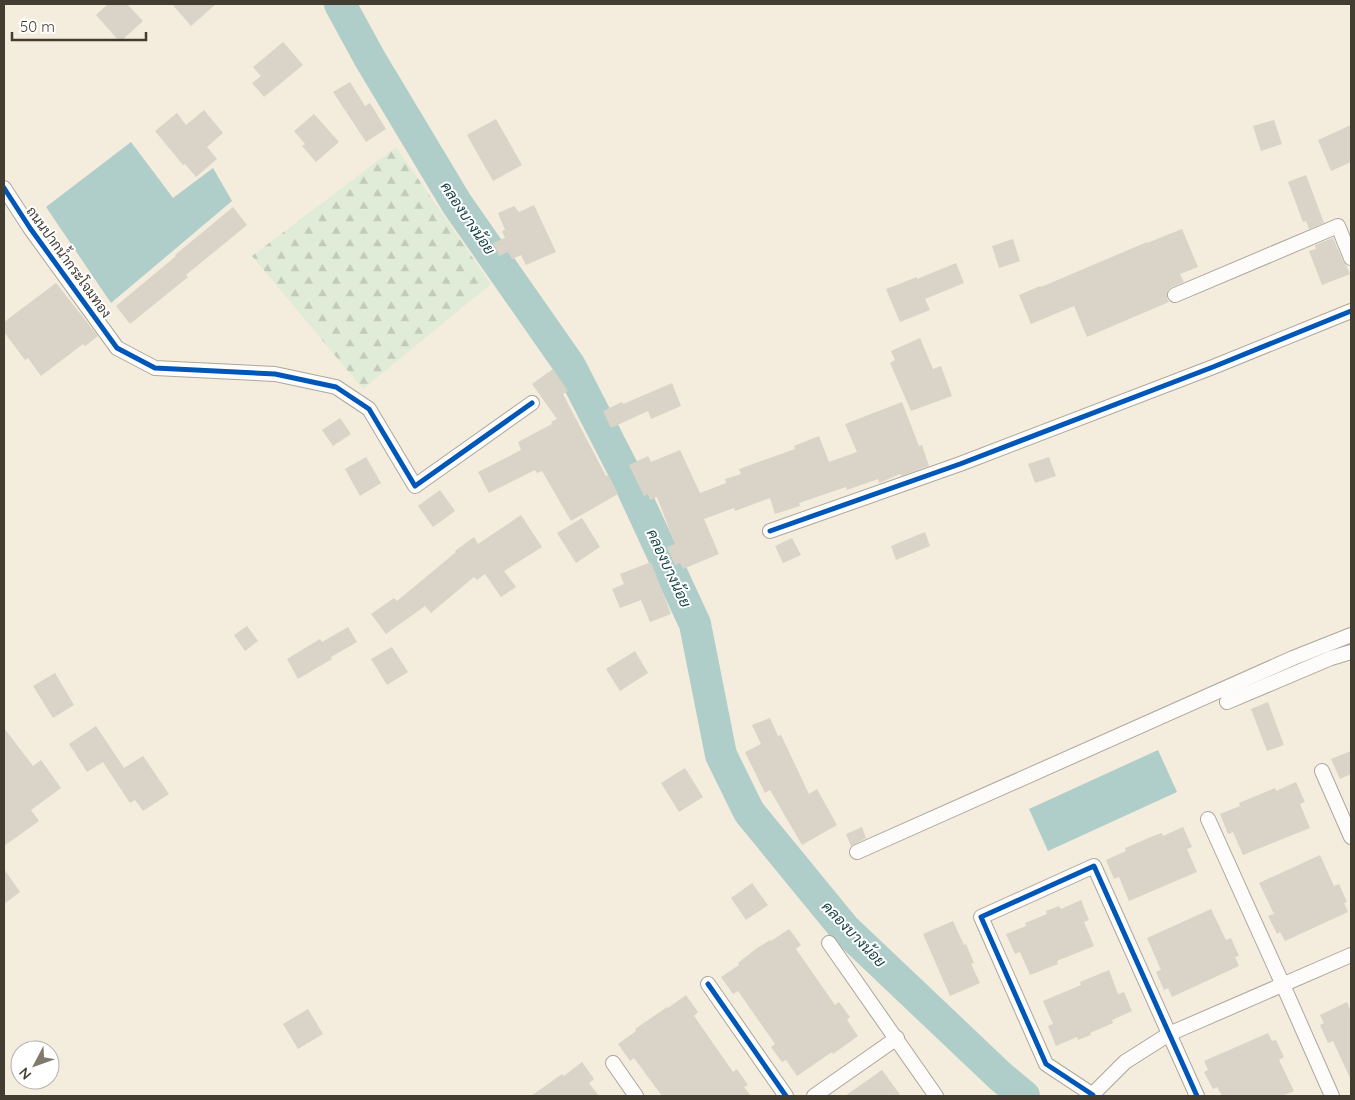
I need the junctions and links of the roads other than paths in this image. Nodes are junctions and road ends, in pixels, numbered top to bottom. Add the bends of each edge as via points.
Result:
1 (4, 188) edge
2 (1351, 258) edge
3 (1175, 295) dead end
4 (1351, 311) edge
5 (532, 403) dead end
6 (770, 531) dead end
7 (1351, 635) edge
8 (1351, 652) edge
9 (1227, 702) dead end
10 (1322, 771) dead end
11 (1208, 819) dead end
12 (1351, 837) edge
13 (857, 852) dead end
14 (829, 943) dead end
15 (1351, 955) edge
16 (708, 984) dead end
17 (1283, 985) junction
18 (1169, 1034) junction
19 (897, 1038) junction
20 (613, 1063) dead end
21 (636, 1096) edge
22 (786, 1096) edge
23 (814, 1096) edge
24 (936, 1096) edge
25 (1092, 1096) edge
26 (1197, 1096) edge
27 (1332, 1096) edge

1 - 5 street, ถนนปากน้ำกระโจมทอง via 117,348 155,368 275,374 336,387 369,410 415,486
2 - 3 street via 1338,226
4 - 6 street via 960,464
7 - 13 street via 1292,658
8 - 9 street
10 - 12 street
11 - 17 street
14 - 19 street
15 - 17 street
16 - 22 street
17 - 18 street
17 - 27 street
18 - 25 street via 1125,1062
18 - 25 street via 1094,866 981,917 1046,1064
18 - 26 street
19 - 23 street
19 - 24 street
20 - 21 street

